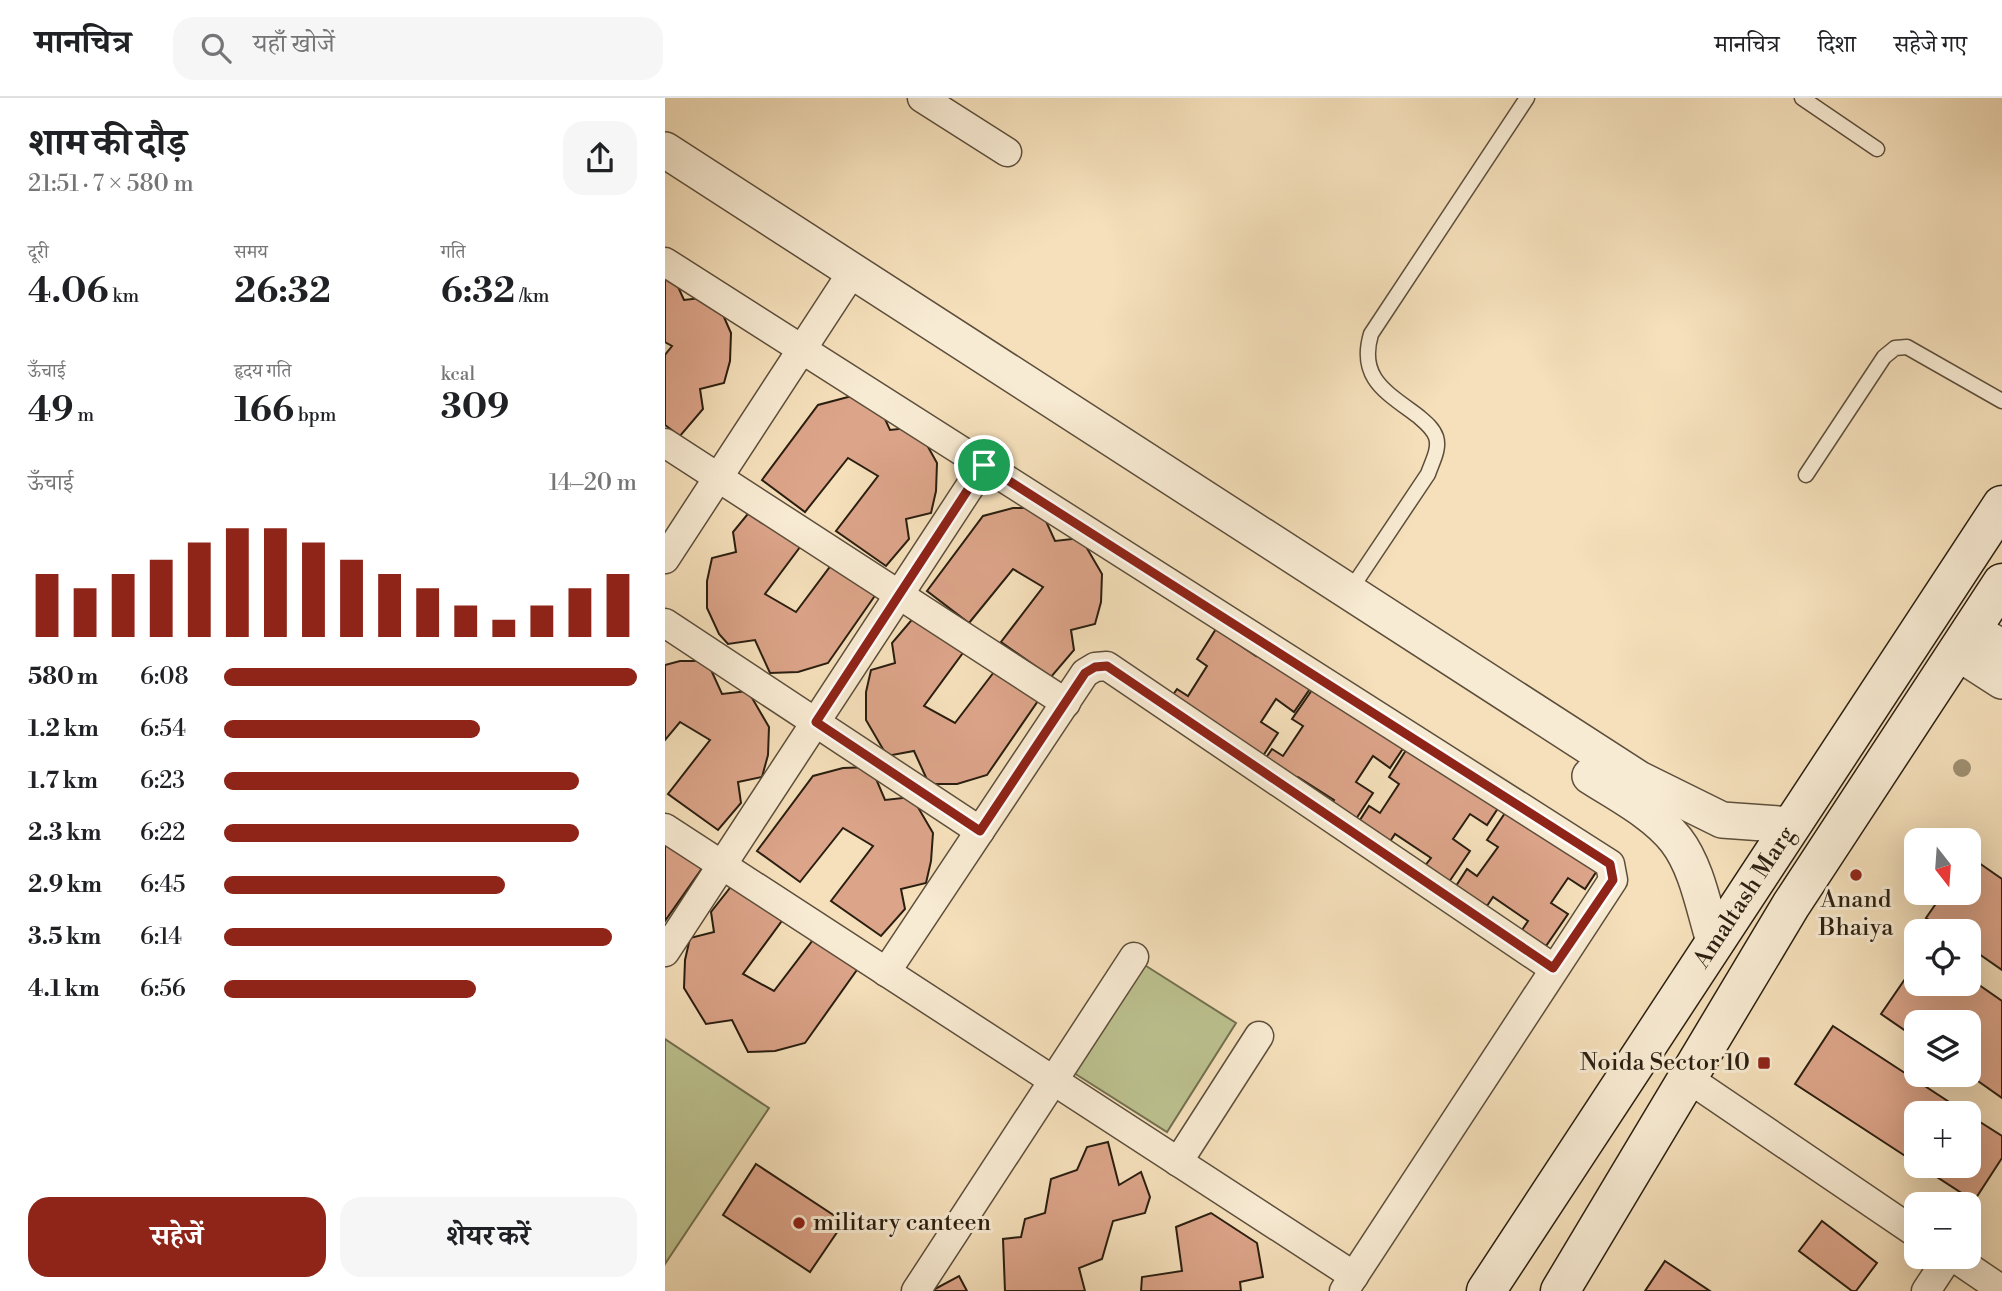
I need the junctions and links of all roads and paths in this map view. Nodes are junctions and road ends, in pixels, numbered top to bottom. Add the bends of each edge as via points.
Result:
1 (922, 98) edge
2 (1527, 98) edge
3 (1802, 98) edge
4 (1877, 149) dead end
5 (665, 150) edge
6 (1007, 152) dead end
7 (665, 178) edge
8 (665, 262) edge
9 (846, 281) junction
10 (802, 349) junction
11 (2002, 401) edge
12 (665, 443) edge
13 (984, 465) junction
14 (1806, 475) dead end
15 (718, 478) junction
16 (2002, 505) edge
17 (665, 559) edge
18 (2002, 583) edge
19 (1348, 594) junction
20 (899, 595) junction
21 (665, 623) edge
22 (1977, 643) edge
23 (2002, 681) edge
24 (1066, 702) junction
25 (1500, 703) junction
26 (816, 722) junction
27 (1709, 815) junction
28 (1792, 825) junction
29 (665, 828) edge
30 (980, 831) junction
31 (1682, 849) junction
32 (722, 865) junction
33 (1714, 941) junction
34 (665, 952) edge
35 (1134, 957) dead end
36 (1553, 968) junction
37 (886, 972) junction
38 (1259, 1036) dead end
39 (1689, 1079) junction
40 (1053, 1081) junction
41 (1178, 1162) junction
42 (1904, 1225) edge
43 (1941, 1269) edge
44 (1970, 1269) edge
45 (1349, 1283) edge
46 (2002, 1290) edge
47 (916, 1291) edge
48 (1486, 1291) edge
49 (1560, 1291) edge
50 (1926, 1291) edge

1 - 6 street
2 - 19 lane via 1371,334 1366,352 1369,371 1383,389 1429,425 1437,438 1436,453 1428,474
3 - 4 lane
5 - 9 street
7 - 9 street
8 - 10 street
9 - 10 street
9 - 19 street
9 - 25 street
10 - 13 street
10 - 15 street
11 - 14 lane via 1907,347 1895,348 1884,357
12 - 15 street
13 - 20 street
13 - 36 street via 1610,864 1613,880
15 - 17 street
15 - 20 street
16 - 28 main road, Amaltash Marg
18 - 22 main road, Amaltash Marg
19 - 25 street
20 - 24 street
20 - 26 street
21 - 26 street
22 - 23 street
22 - 39 main road, Amaltash Marg via 1791,905
24 - 30 street
24 - 36 street via 1085,673 1107,666
25 - 27 street
25 - 31 street via 1665,828
26 - 30 street
26 - 32 street
27 - 28 street
27 - 31 street via 1682,826
28 - 33 main road, Amaltash Marg
29 - 32 street
30 - 37 street
31 - 33 street
32 - 34 street
32 - 37 street
33 - 48 main road, Amaltash Marg
35 - 40 street
36 - 45 street
37 - 40 street
38 - 41 street
39 - 42 street
39 - 49 main road, Amaltash Marg
40 - 41 street
40 - 47 street
41 - 45 street
43 - 50 street
44 - 46 street

